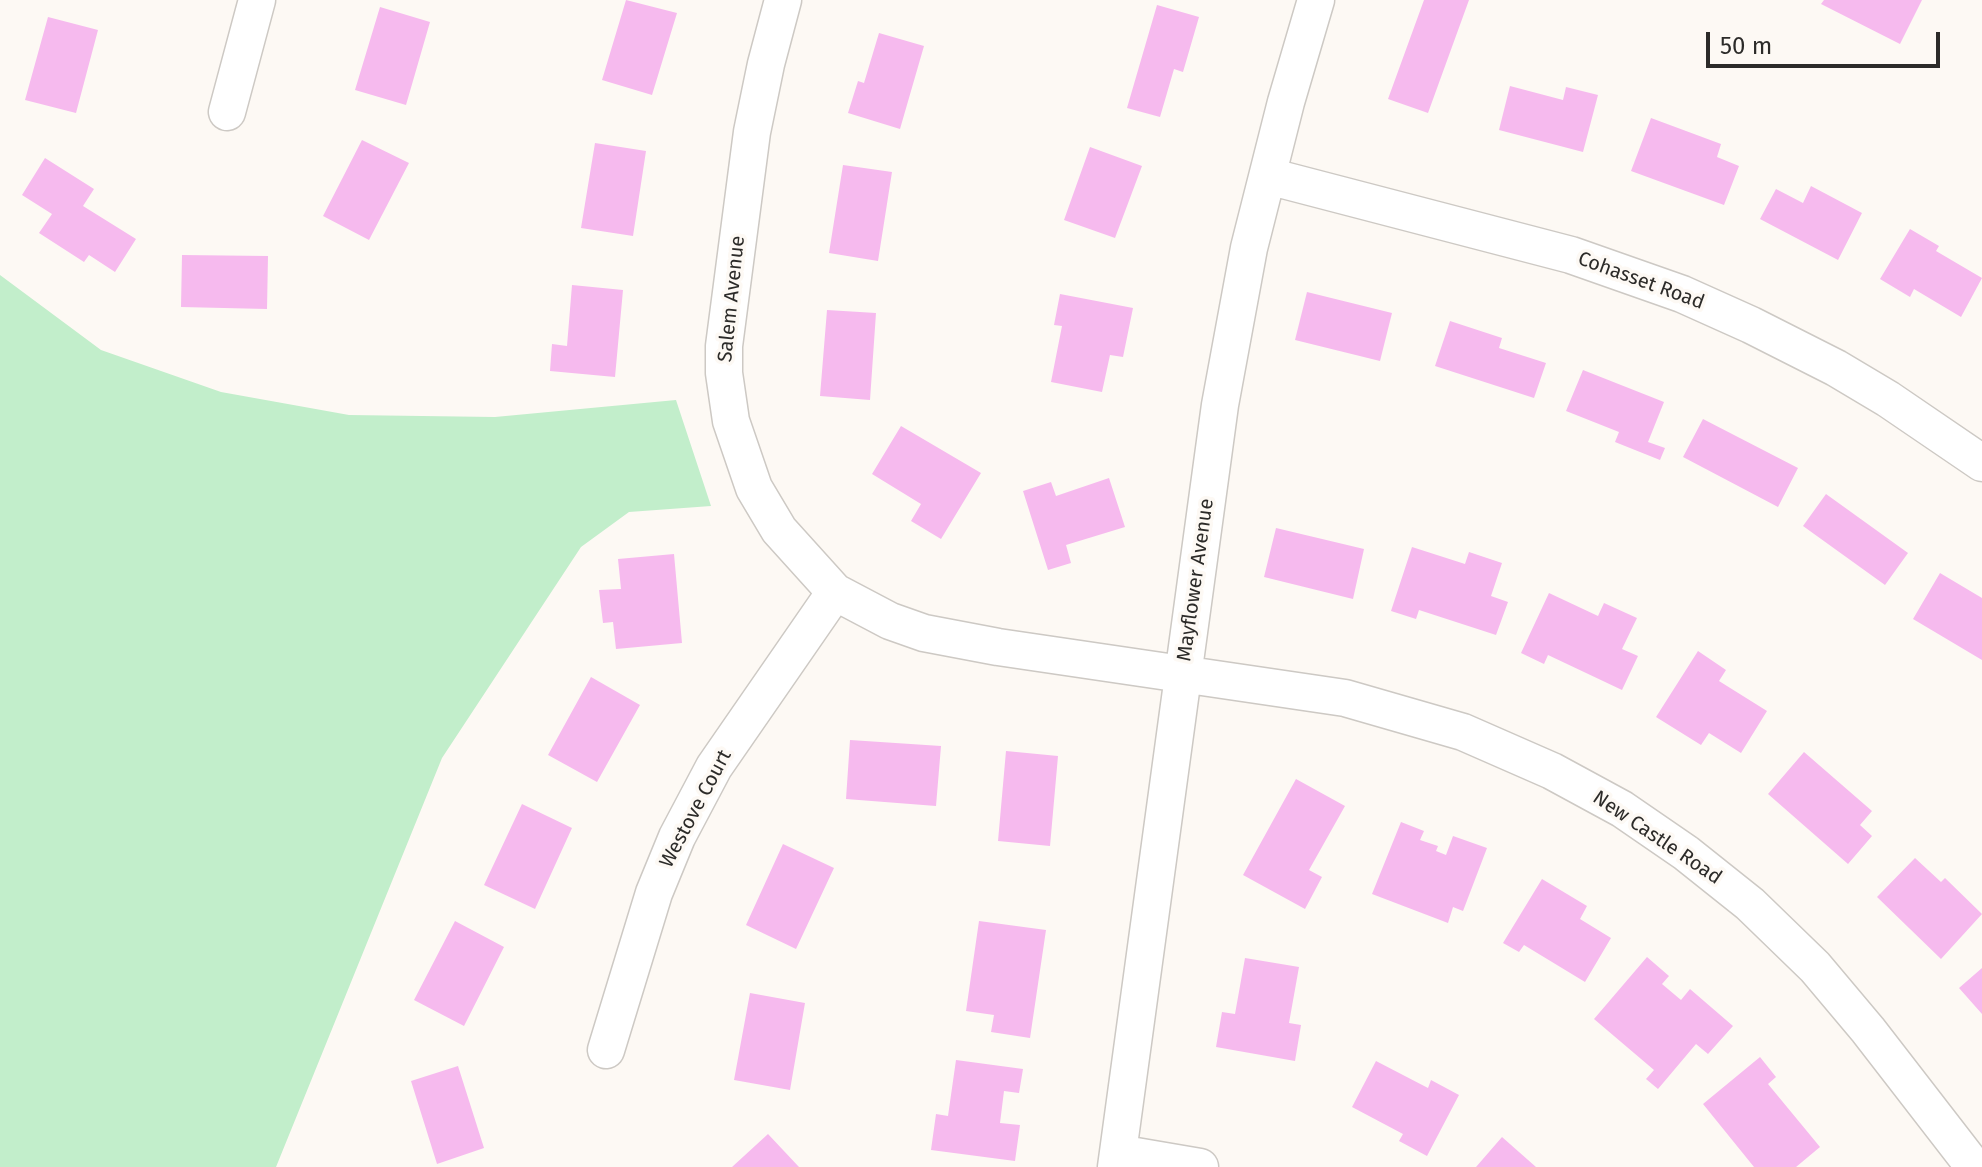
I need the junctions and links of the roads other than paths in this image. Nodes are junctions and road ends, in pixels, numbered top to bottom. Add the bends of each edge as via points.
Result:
1 (257, 0) edge
2 (783, 0) edge
3 (1316, 0) edge
4 (227, 112) dead end
5 (1268, 176) junction
6 (1982, 463) edge
7 (835, 592) junction
8 (1183, 673) junction
9 (606, 1050) dead end
10 (1117, 1160) edge
11 (1200, 1167) edge
12 (1974, 1167) edge

1 - 4 street
2 - 7 street, Salem Avenue via 752,132 724,373 731,421 754,488 779,530
3 - 5 street, Mayflower Avenue
5 - 6 street, Cohasset Road via 1571,255 1682,294 1836,368
5 - 8 street, Mayflower Avenue via 1220,405
7 - 8 street, Salem Avenue via 924,633
7 - 9 street, Westove Court via 714,767 677,837 654,893
8 - 10 street, Mayflower Avenue
8 - 12 street, New Castle Road via 1345,698 1410,715 1509,750 1622,809 1750,904 1815,967
10 - 11 street

